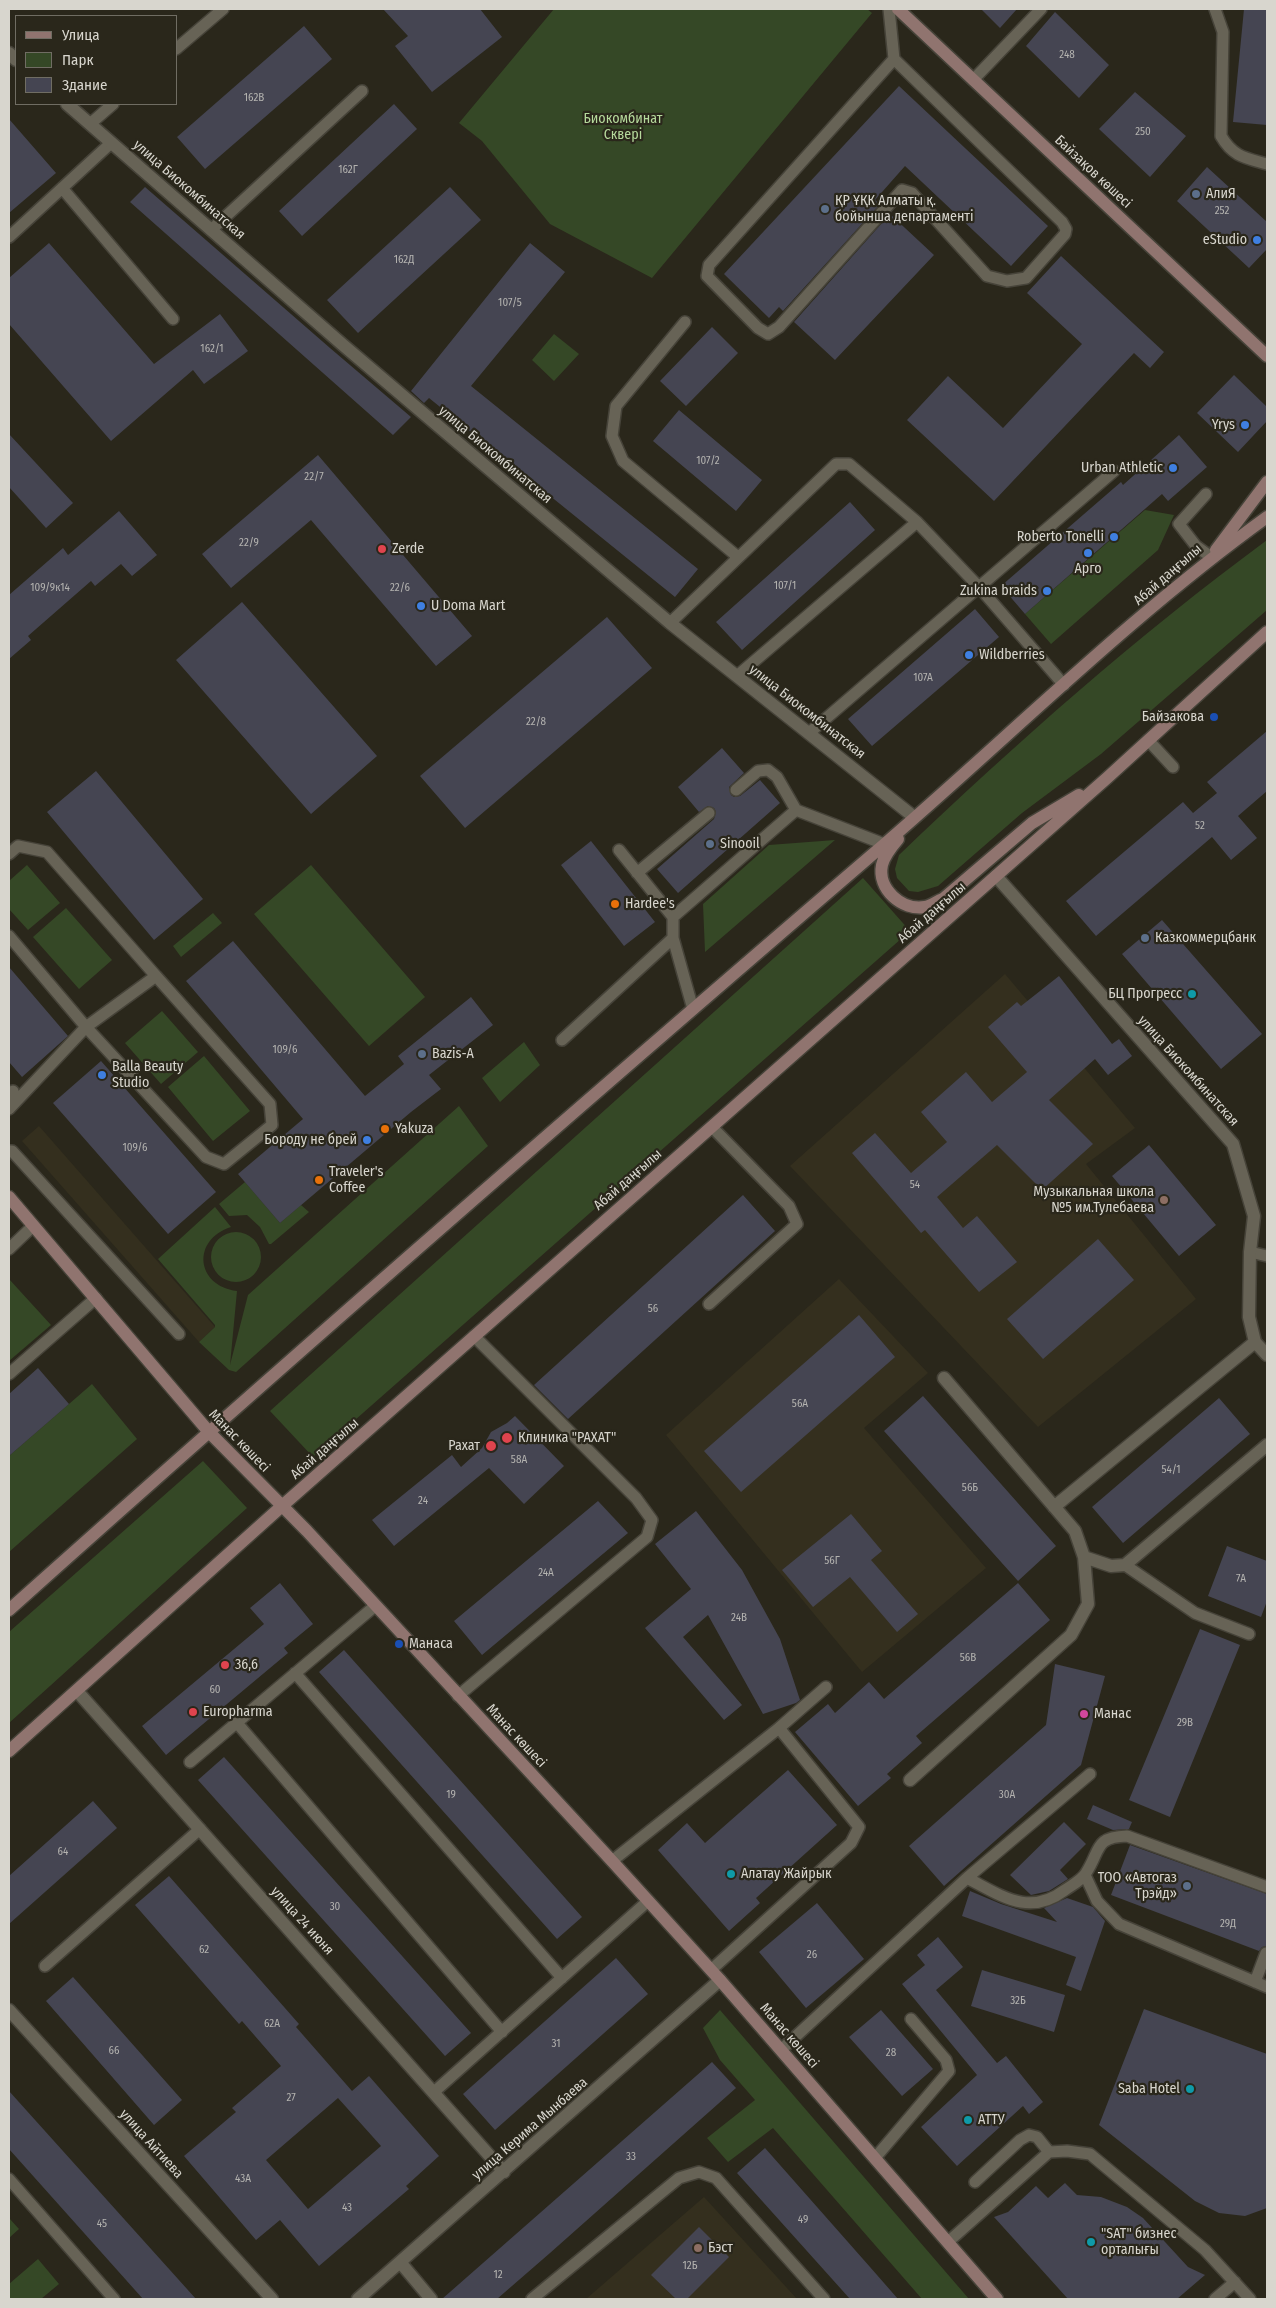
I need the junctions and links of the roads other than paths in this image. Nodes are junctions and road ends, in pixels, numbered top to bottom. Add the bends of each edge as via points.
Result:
1 (223, 9) edge
2 (889, 9) edge
3 (898, 9) edge
4 (1041, 9) edge
5 (1215, 9) edge
6 (178, 47) edge
7 (894, 59) junction
8 (973, 80) junction
9 (362, 91) dead end
10 (67, 105) edge
11 (113, 105) edge
12 (90, 124) junction
13 (111, 143) junction
14 (1267, 164) edge
15 (62, 188) junction
16 (211, 230) junction
17 (9, 237) edge
18 (173, 319) dead end
19 (685, 322) dead end
20 (1267, 356) edge
21 (1114, 470) dead end
22 (1267, 482) edge
23 (1206, 494) dead end
24 (1267, 517) edge
25 (917, 522) junction
26 (738, 557) junction
27 (1211, 558) junction
28 (979, 586) junction
29 (670, 623) junction
30 (1267, 632) edge
31 (737, 676) junction
32 (1064, 684) junction
33 (809, 733) junction
34 (1148, 740) junction
35 (1173, 767) dead end
36 (1107, 778) junction
37 (736, 790) dead end
38 (796, 810) junction
39 (709, 812) dead end
40 (914, 817) junction
41 (884, 844) junction
42 (619, 850) dead end
43 (9, 854) edge
44 (637, 873) junction
45 (996, 876) junction
46 (673, 917) junction
47 (9, 936) edge
48 (673, 938) junction
49 (156, 976) junction
50 (693, 1009) junction
51 (86, 1027) junction
52 (562, 1040) dead end
53 (9, 1108) edge
54 (712, 1126) junction
55 (9, 1151) edge
56 (9, 1197) edge
57 (33, 1226) junction
58 (9, 1249) edge
59 (1250, 1252) junction
60 (1267, 1256) edge
61 (96, 1298) junction
62 (709, 1304) dead end
63 (179, 1334) dead end
64 (474, 1336) junction
65 (1255, 1342) junction
66 (1267, 1355) edge
67 (9, 1374) edge
68 (944, 1378) dead end
69 (208, 1432) junction
70 (1267, 1445) edge
71 (282, 1506) junction
72 (1054, 1507) junction
73 (1084, 1557) junction
74 (1126, 1564) junction
75 (375, 1606) junction
76 (9, 1610) edge
77 (1249, 1634) dead end
78 (295, 1673) junction
79 (826, 1687) dead end
80 (77, 1691) junction
81 (458, 1696) junction
82 (237, 1723) junction
83 (779, 1728) junction
84 (9, 1751) edge
85 (190, 1762) dead end
86 (1090, 1774) dead end
87 (910, 1780) dead end
88 (200, 1829) junction
89 (612, 1861) junction
90 (1085, 1875) junction
91 (967, 1878) junction
92 (1267, 1887) edge
93 (648, 1901) junction
94 (1266, 1953) dead end
95 (46, 1966) dead end
96 (710, 1970) junction
97 (562, 1978) junction
98 (720, 1980) junction
99 (1255, 1982) junction
100 (1267, 1987) edge
101 (9, 2010) edge
102 (911, 2018) dead end
103 (502, 2032) junction
104 (781, 2050) junction
105 (434, 2092) junction
106 (1049, 2152) junction
107 (875, 2158) junction
108 (504, 2172) junction
109 (9, 2178) edge
110 (975, 2182) dead end
111 (948, 2242) junction
112 (400, 2262) junction
113 (1235, 2282) junction
114 (114, 2299) edge
115 (272, 2299) edge
116 (358, 2299) edge
117 (431, 2299) edge
118 (532, 2299) edge
119 (824, 2299) edge
120 (997, 2299) edge
121 (1215, 2299) edge
122 (1250, 2299) edge

1 - 6 lane
2 - 7 lane
3 - 8 main road, Байзақов көшесі
4 - 8 lane
5 - 14 lane via 1223,32 1221,136 1228,148 1240,156
7 - 7 lane via 1062,222 1065,234 1026,278 1007,281 994,278 987,276 912,193 902,190 779,327 768,334 758,328 707,276 709,265
8 - 20 main road, Байзақов көшесі
9 - 16 lane
10 - 12 street, улица Биокомбинатская
11 - 12 lane
12 - 13 street, улица Биокомбинатская
13 - 15 lane
13 - 16 street, улица Биокомбинатская
15 - 17 lane
15 - 18 lane
16 - 29 street, улица Биокомбинатская
19 - 26 lane via 616,406 612,436 623,461
21 - 28 lane
22 - 27 main road
23 - 27 lane via 1179,524 1196,546
24 - 27 main road, Абай даңғылы
25 - 26 lane via 848,464 836,464
25 - 28 lane
25 - 31 lane
26 - 29 lane
27 - 32 main road, Абай даңғылы
28 - 32 lane
28 - 33 lane
29 - 31 street, улица Биокомбинатская
30 - 34 main road, Абай даңғылы
31 - 33 street, улица Биокомбинатская
32 - 40 main road, Абай даңғылы
33 - 40 street, улица Биокомбинатская
34 - 35 lane
34 - 36 main road, Абай даңғылы
36 - 40 main road via 1032,823 943,899 926,907 906,905 897,900 881,877 882,864
36 - 45 main road, Абай даңғылы
37 - 38 lane via 758,771 768,770 777,778
38 - 41 lane
38 - 46 lane
39 - 44 lane
40 - 41 main road, Абай даңғылы
41 - 50 main road, Абай даңғылы
42 - 44 lane
43 - 49 lane via 18,846 47,852
44 - 46 lane
45 - 54 main road, Абай даңғылы
45 - 59 street, улица Биокомбинатская via 1233,1144 1254,1216
46 - 48 lane
47 - 51 lane
48 - 50 lane
48 - 52 lane
49 - 51 lane
49 - 51 lane via 270,1104 272,1125 224,1164 206,1157
50 - 69 main road, Абай даңғылы
51 - 53 lane
54 - 62 lane via 789,1206 797,1224
54 - 64 main road, Абай даңғылы
55 - 63 lane
56 - 57 main road, Манас көшесі
57 - 58 lane
57 - 61 main road, Манас көшесі
59 - 60 lane
59 - 65 street, улица Биокомбинатская via 1249,1317
61 - 67 lane
61 - 69 main road, Манас көшесі
64 - 71 main road, Абай даңғылы
64 - 81 lane via 636,1498 652,1520 647,1537
65 - 66 street, улица Биокомбинатская
65 - 72 street
68 - 72 street
69 - 71 main road, Манас көшесі
69 - 76 main road, Абай даңғылы
70 - 74 street
71 - 75 main road, Манас көшесі
71 - 80 main road, Абай даңғылы
72 - 73 street via 1074,1531
73 - 74 street via 1111,1566
73 - 87 street via 1088,1604 1071,1635
74 - 77 lane via 1195,1613
75 - 78 lane
75 - 81 main road, Манас көшесі
78 - 82 lane
78 - 97 lane
79 - 83 lane
80 - 84 main road, Абай даңғылы
80 - 88 street, улица 24 июня
81 - 89 main road, Манас көшесі
82 - 85 lane
82 - 103 lane
83 - 89 lane
83 - 96 lane via 859,1827 851,1842
86 - 91 lane
88 - 95 lane
88 - 105 street, улица 24 июня
89 - 93 main road, Манас көшесі
90 - 91 lane via 1051,1900 1030,1904 1008,1899
90 - 92 lane via 1100,1844 1110,1836 1127,1836
90 - 99 lane via 1096,1901 1119,1924
91 - 104 lane
93 - 96 main road, Манас көшесі
93 - 97 lane
94 - 99 lane
96 - 98 main road, Манас көшесі
97 - 103 lane
98 - 104 main road, Манас көшесі
98 - 108 street, улица Керима Мынбаева
99 - 100 lane
101 - 115 street, улица Айтиева
102 - 107 lane via 946,2060 949,2071
103 - 105 lane
104 - 107 main road, Манас көшесі
105 - 108 street, улица 24 июня
106 - 110 lane via 1037,2137 1029,2135
106 - 111 lane
106 - 113 lane via 1090,2154 1205,2250
107 - 111 main road, Манас көшесі
108 - 112 street, улица Керима Мынбаева
109 - 114 lane
111 - 120 main road, Манас көшесі
112 - 116 street, улица Керима Мынбаева
112 - 117 street
113 - 121 lane
113 - 122 lane
118 - 119 lane via 679,2178 699,2172 716,2178

